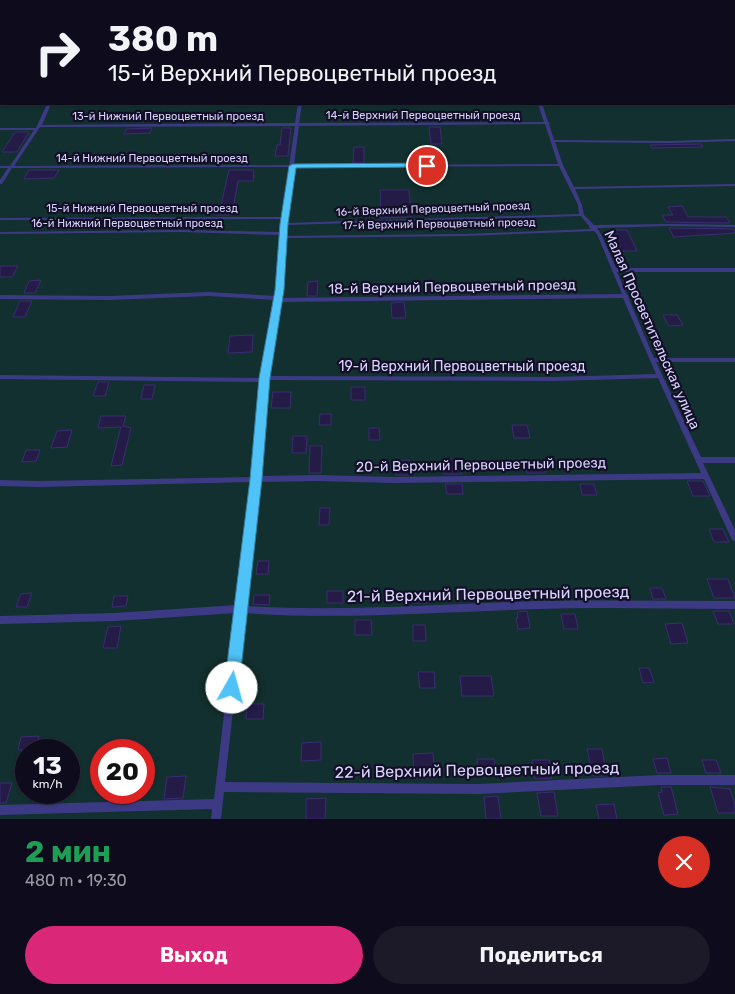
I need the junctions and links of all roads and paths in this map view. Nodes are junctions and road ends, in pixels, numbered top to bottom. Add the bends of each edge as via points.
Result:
1 (49, 105) edge
2 (300, 105) edge
3 (541, 105) edge
4 (548, 123) junction
5 (298, 124) junction
6 (38, 127) junction
7 (0, 130) edge
8 (735, 140) edge
9 (554, 142) junction
10 (561, 165) junction
11 (293, 166) junction
12 (0, 167) edge
13 (11, 167) junction
14 (0, 183) edge
15 (735, 185) edge
16 (572, 188) junction
17 (582, 215) junction
18 (0, 219) edge
19 (284, 221) junction
20 (735, 226) edge
21 (593, 228) junction
22 (0, 233) edge
23 (283, 235) junction
24 (615, 270) junction
25 (735, 270) edge
26 (626, 296) junction
27 (0, 297) edge
28 (278, 299) junction
29 (652, 360) junction
30 (735, 360) edge
31 (659, 376) junction
32 (0, 378) edge
33 (264, 379) junction
34 (698, 460) junction
35 (735, 460) edge
36 (706, 476) junction
37 (256, 479) junction
38 (0, 483) edge
39 (735, 538) edge
40 (735, 605) edge
41 (241, 610) junction
42 (0, 620) edge
43 (735, 780) edge
44 (220, 787) junction
45 (218, 804) junction
46 (0, 810) edge
47 (216, 819) edge

1 - 6 lane
2 - 5 lane
3 - 4 lane, Малая Просветительская улица
4 - 5 lane, 14-й Верхний Первоцветный проезд
4 - 9 lane, Малая Просветительская улица
5 - 6 lane, 13-й Нижний Первоцветный проезд
5 - 11 lane
6 - 7 lane, 13-й Нижний Первоцветный проезд
6 - 13 lane
8 - 9 lane
9 - 10 lane, Малая Просветительская улица
10 - 11 lane, 14-й Нижний Первоцветный проезд
10 - 16 lane, Малая Просветительская улица
11 - 13 lane, 14-й Нижний Первоцветный проезд
11 - 19 lane
12 - 13 lane, 14-й Нижний Первоцветный проезд
13 - 14 lane
15 - 16 lane
16 - 17 lane, Малая Просветительская улица
17 - 19 lane, 16-й Верхний Первоцветный проезд
17 - 21 lane, Малая Просветительская улица
18 - 19 lane, 15-й Нижний Первоцветный проезд
19 - 23 lane
20 - 21 lane, 17-й Верхний Первоцветный проезд
21 - 23 lane, 17-й Верхний Первоцветный проезд via 463,235
21 - 24 lane, Малая Просветительская улица via 599,234
22 - 23 lane, 16-й Нижний Первоцветный проезд via 180,231
23 - 28 lane
24 - 25 lane
24 - 26 lane, Малая Просветительская улица
26 - 28 lane, 18-й Верхний Первоцветный проезд
26 - 29 lane, Малая Просветительская улица
27 - 28 lane, 18-й Верхний Первоцветный проезд via 109,298 208,294
28 - 33 lane
29 - 30 lane
29 - 31 lane, Малая Просветительская улица
31 - 33 lane, 19-й Верхний Первоцветный проезд
31 - 34 lane, Малая Просветительская улица
32 - 33 lane, 19-й Верхний Первоцветный проезд
33 - 37 lane
34 - 35 lane
34 - 36 lane, Малая Просветительская улица
36 - 37 lane, 20-й Верхний Первоцветный проезд
36 - 39 lane, Малая Просветительская улица
37 - 38 lane, 20-й Верхний Первоцветный проезд
37 - 41 lane
40 - 41 lane, 21-й Верхний Первоцветный проезд via 540,605 344,612
41 - 42 lane, 21-й Верхний Первоцветный проезд
41 - 44 lane
43 - 44 lane, 22-й Верхний Первоцветный проезд via 659,780 478,789
44 - 45 lane
45 - 46 lane
45 - 47 lane

